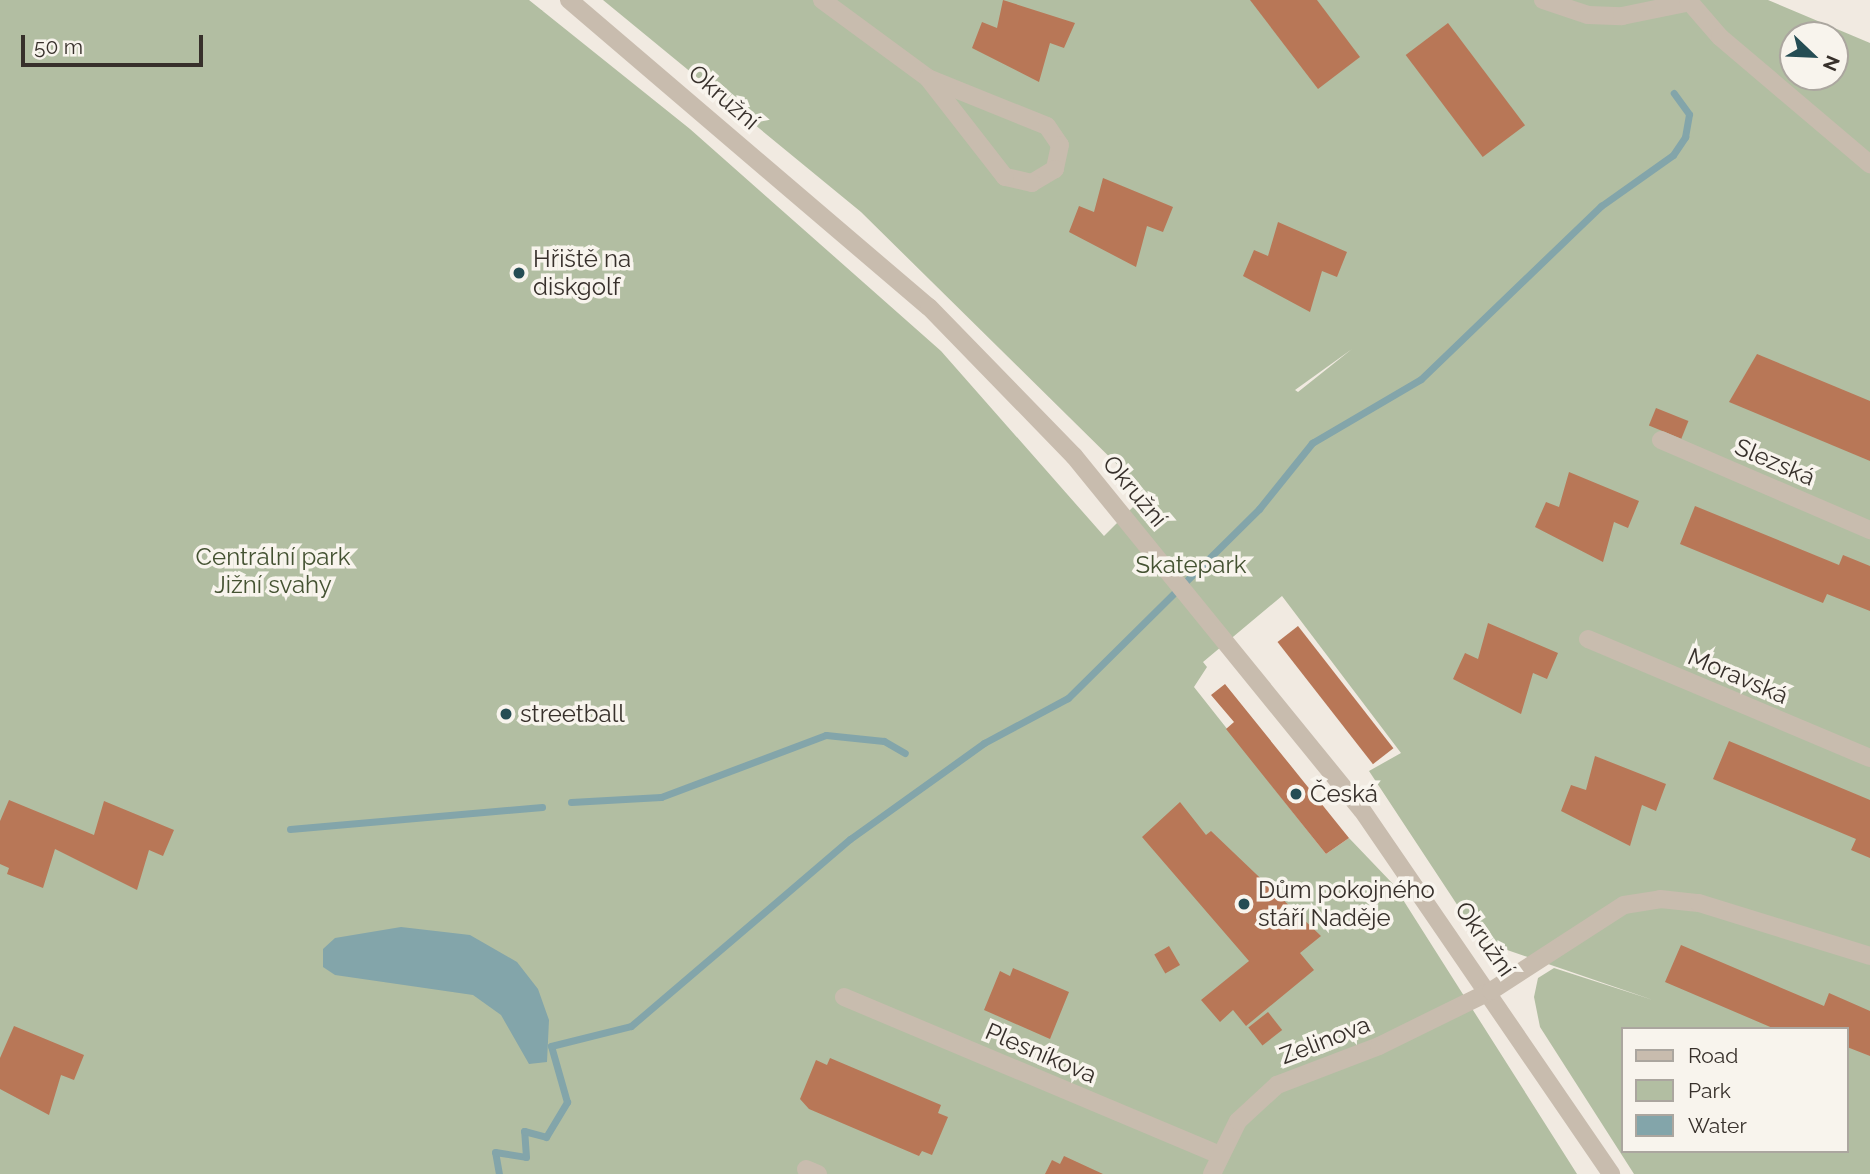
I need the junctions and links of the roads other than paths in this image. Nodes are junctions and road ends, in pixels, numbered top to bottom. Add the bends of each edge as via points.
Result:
1 (569, 0) edge
2 (822, 0) edge
3 (1543, 0) edge
4 (1689, 1) edge
5 (928, 78) junction
6 (1870, 164) edge
7 (1661, 440) dead end
8 (1870, 530) edge
9 (1588, 639) dead end
10 (1870, 758) edge
11 (1870, 956) edge
12 (1491, 990) junction
13 (844, 997) dead end
14 (1218, 1154) junction
15 (1212, 1174) edge
16 (1611, 1174) edge

1 - 12 street, Okružní via 929,307 1089,473 1244,659
2 - 5 street
3 - 4 street via 1588,15 1622,16
4 - 6 street via 1720,37
5 - 5 street via 1005,177 1032,183 1055,170 1060,145 1047,126
7 - 8 street, Slezská
9 - 10 street, Moravská
11 - 12 street via 1716,906 1660,899 1609,912
12 - 14 street, Zelinova via 1379,1046 1277,1085 1238,1121
12 - 16 street, Okružní
13 - 14 street, Plesníkova
14 - 15 street, Zelinova

